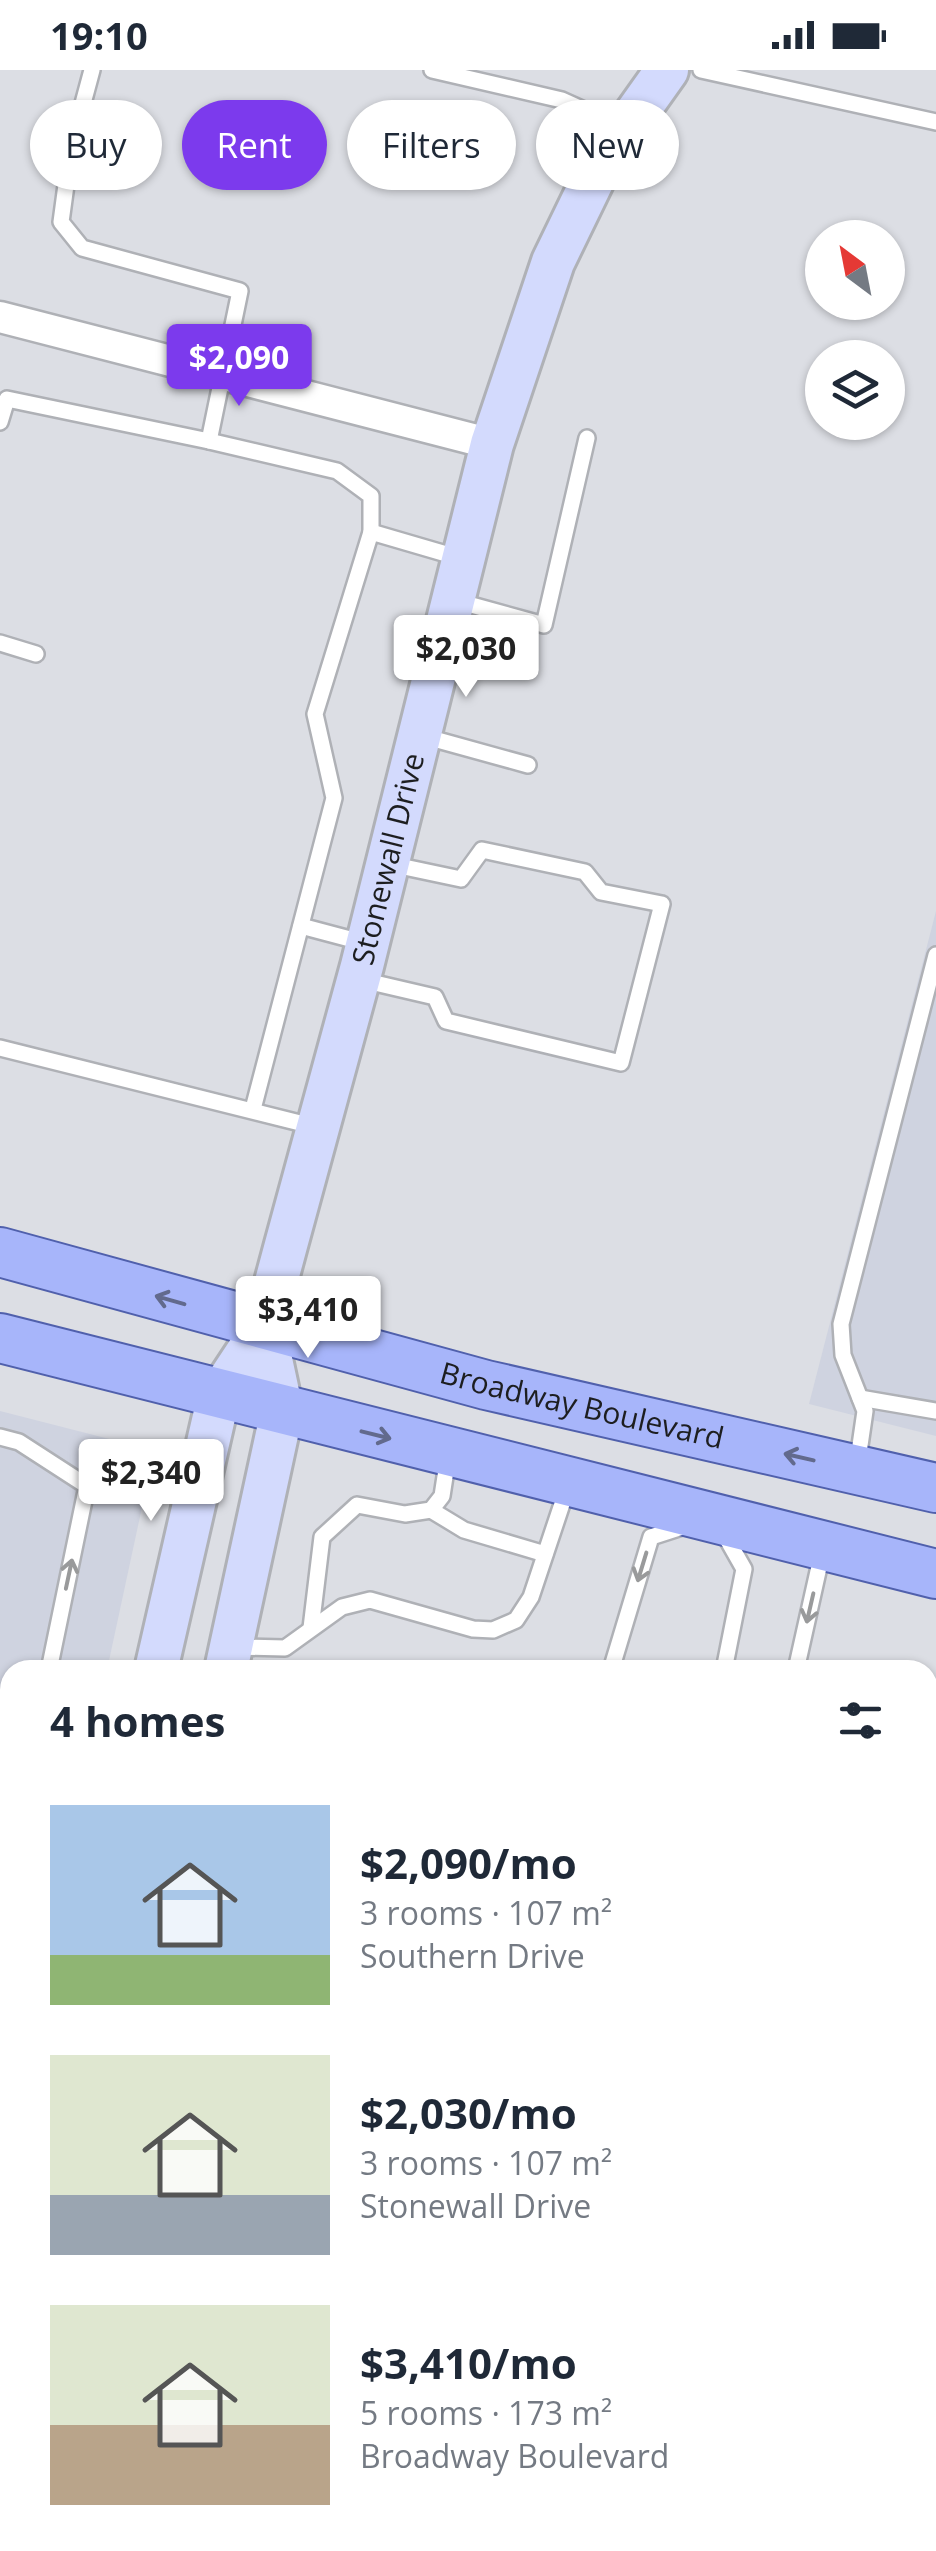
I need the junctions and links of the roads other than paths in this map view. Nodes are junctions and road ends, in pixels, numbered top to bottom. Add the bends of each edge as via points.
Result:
1 (92, 70) edge
2 (432, 70) edge
3 (667, 70) edge
4 (701, 70) edge
5 (562, 100) edge
6 (646, 100) edge
7 (936, 122) edge
8 (588, 190) edge
9 (0, 317) edge
10 (225, 374) junction
11 (0, 422) edge
12 (588, 438) dead end
13 (209, 441) junction
14 (492, 444) junction
15 (370, 532) junction
16 (458, 579) junction
17 (0, 643) edge
18 (36, 654) dead end
19 (420, 735) junction
20 (528, 765) dead end
21 (388, 864) junction
22 (301, 926) junction
23 (936, 955) edge
24 (363, 961) junction
25 (0, 1048) edge
26 (253, 1109) junction
27 (318, 1127) junction
28 (0, 1252) edge
29 (264, 1327) junction
30 (0, 1338) edge
31 (219, 1395) junction
32 (860, 1398) junction
33 (282, 1411) junction
34 (936, 1412) edge
35 (0, 1437) edge
36 (736, 1443) junction
37 (448, 1453) junction
38 (856, 1470) junction
39 (569, 1482) junction
40 (936, 1488) edge
41 (432, 1510) junction
42 (714, 1516) junction
43 (824, 1546) junction
44 (546, 1554) junction
45 (936, 1574) edge
46 (310, 1628) junction
47 (229, 1658) edge
48 (51, 1660) edge
49 (158, 1660) edge
50 (613, 1660) edge
51 (726, 1660) edge
52 (798, 1660) edge

1 - 10 lane via 61,222 82,248 240,292
2 - 5 lane
3 - 6 street, Stonewall Drive
4 - 7 lane
8 - 14 street, Stonewall Drive via 554,262
9 - 10 street
10 - 13 lane
10 - 14 street
11 - 13 lane via 7,398
12 - 16 lane via 544,625
13 - 15 lane via 338,471 370,496
14 - 16 street, Stonewall Drive
15 - 16 lane
15 - 22 lane via 314,714 334,798
16 - 19 street, Stonewall Drive
17 - 18 lane
19 - 20 lane
19 - 21 street, Stonewall Drive
21 - 24 street, Stonewall Drive
21 - 24 lane via 461,879 482,850 585,872 601,892 662,904 621,1063 446,1021 435,997
22 - 24 lane
22 - 26 lane
23 - 32 lane via 841,1324 843,1356
24 - 27 street, Stonewall Drive
25 - 26 lane
26 - 27 lane
27 - 29 street, Stonewall Drive
29 -> 28 main road, Broadway Boulevard
29 - 31 street
29 - 33 street
29 - 36 main road, Broadway Boulevard
30 - 31 main road
31 - 33 main road
31 - 49 street
32 - 34 lane
32 - 38 lane via 865,1412
33 -> 37 main road
33 - 47 street
48 -> 35 lane via 87,1486
38 -> 36 main road, Broadway Boulevard
36 - 42 main road
37 - 39 main road
37 - 41 lane via 442,1496
38 - 40 main road, Broadway Boulevard
39 - 42 main road
39 - 44 lane
41 - 44 lane via 464,1530
41 - 46 lane via 404,1514 357,1505 346,1512 322,1537
42 - 43 main road
42 -> 50 lane via 650,1537
42 - 51 lane via 744,1569
43 - 45 main road
43 -> 52 lane
44 - 46 lane via 516,1620 494,1630 370,1600 342,1606
46 - 47 lane via 286,1648

